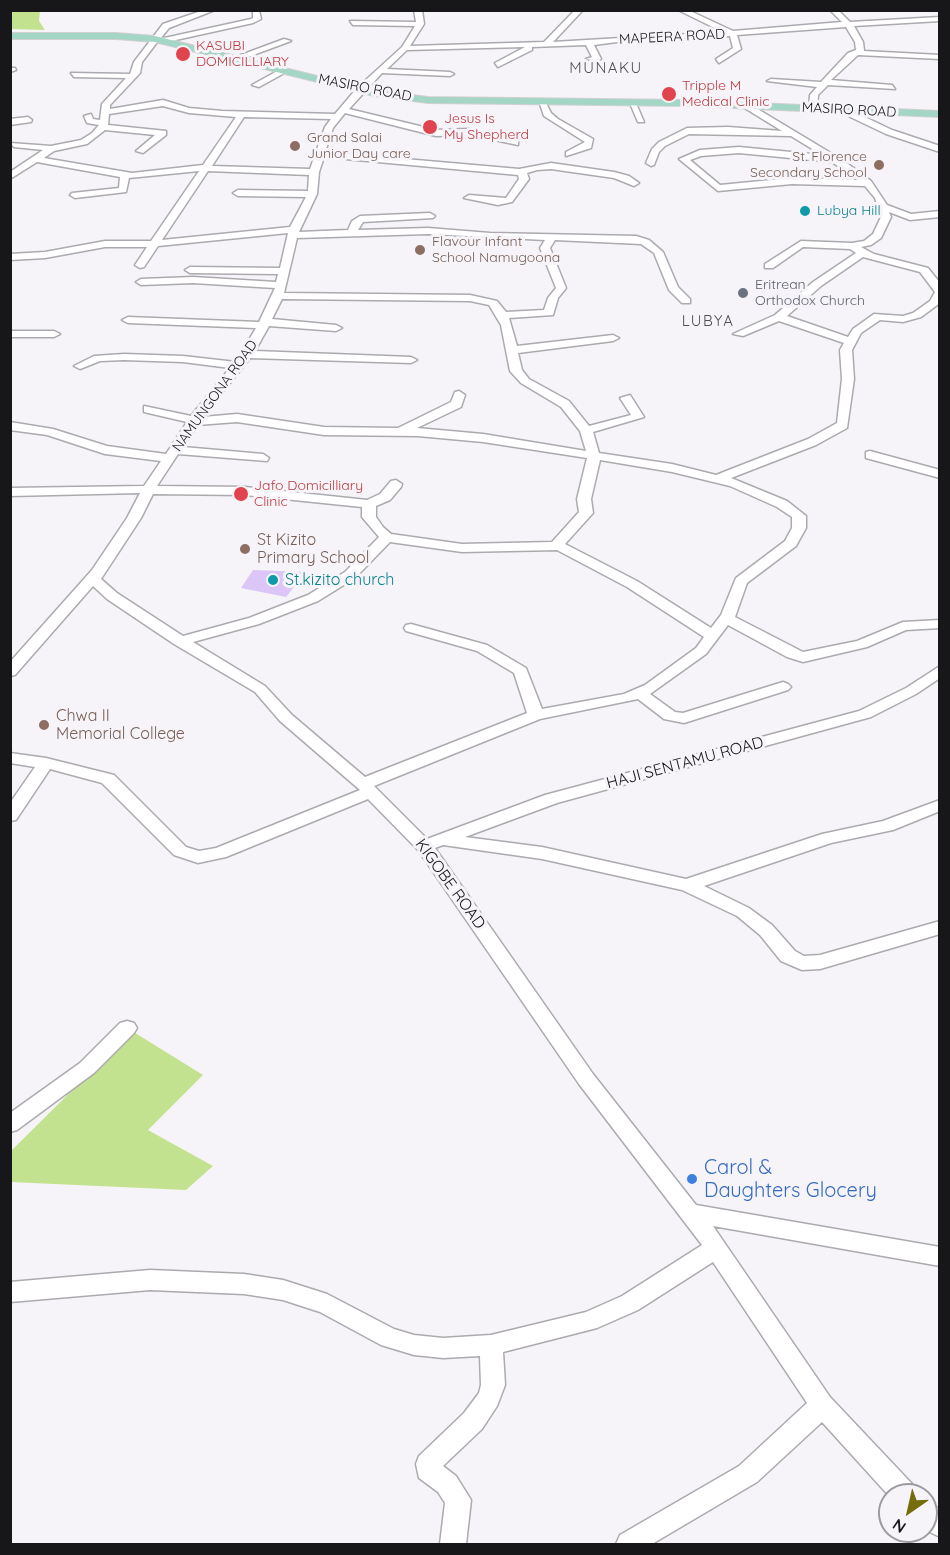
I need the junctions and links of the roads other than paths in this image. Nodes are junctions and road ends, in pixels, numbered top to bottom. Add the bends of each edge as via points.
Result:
1 (212, 10) edge
2 (418, 10) edge
3 (580, 10) edge
4 (681, 10) edge
5 (833, 10) edge
6 (913, 10) edge
7 (256, 11) edge
8 (939, 19) edge
9 (912, 21) junction
10 (353, 23) dead end
11 (420, 24) junction
12 (849, 24) junction
13 (733, 34) junction
14 (10, 36) edge
15 (159, 40) junction
16 (287, 41) dead end
17 (590, 43) junction
18 (545, 45) junction
19 (532, 46) junction
20 (405, 48) junction
21 (858, 52) junction
22 (939, 57) edge
23 (234, 59) junction
24 (590, 59) dead end
25 (719, 61) dead end
26 (498, 65) dead end
27 (284, 71) junction
28 (381, 71) junction
29 (450, 74) dead end
30 (74, 75) dead end
31 (131, 76) junction
32 (771, 81) dead end
33 (824, 83) junction
34 (256, 85) dead end
35 (892, 87) dead end
36 (360, 90) junction
37 (542, 103) junction
38 (632, 103) junction
39 (746, 105) junction
40 (813, 108) junction
41 (843, 110) junction
42 (104, 112) junction
43 (339, 113) junction
44 (242, 114) junction
45 (939, 114) edge
46 (88, 116) dead end
47 (304, 116) junction
48 (28, 120) dead end
49 (641, 120) dead end
50 (10, 122) edge
51 (102, 125) junction
52 (290, 129) dead end
53 (790, 134) junction
54 (515, 143) dead end
55 (14, 144) dead end
56 (52, 149) junction
57 (939, 149) edge
58 (140, 151) dead end
59 (320, 154) junction
60 (569, 154) dead end
61 (211, 157) dead end
62 (36, 159) junction
63 (834, 159) junction
64 (651, 163) dead end
65 (196, 168) junction
66 (314, 172) junction
67 (522, 172) junction
68 (125, 176) junction
69 (10, 177) edge
70 (634, 183) dead end
71 (868, 183) junction
72 (238, 193) dead end
73 (312, 194) junction
74 (75, 195) dead end
75 (469, 198) dead end
76 (884, 207) junction
77 (939, 214) edge
78 (430, 216) dead end
79 (352, 232) junction
80 (295, 233) junction
81 (553, 236) junction
82 (852, 246) junction
83 (862, 253) junction
84 (10, 257) edge
85 (140, 265) dead end
86 (769, 266) dead end
87 (186, 270) dead end
88 (285, 271) junction
89 (141, 282) dead end
90 (279, 290) junction
91 (939, 292) edge
92 (686, 301) dead end
93 (503, 315) junction
94 (779, 317) junction
95 (129, 320) dead end
96 (265, 324) junction
97 (336, 327) dead end
98 (10, 334) edge
99 (54, 334) dead end
100 (738, 334) dead end
101 (613, 338) dead end
102 (850, 341) junction
103 (513, 350) junction
104 (246, 354) junction
105 (411, 360) dead end
106 (80, 366) dead end
107 (239, 366) junction
108 (459, 395) dead end
109 (626, 398) dead end
110 (148, 409) dead end
111 (196, 421) junction
112 (10, 426) edge
113 (586, 430) junction
114 (400, 431) junction
115 (173, 454) junction
116 (870, 455) dead end
117 (594, 457) junction
118 (263, 458) dead end
119 (939, 474) edge
120 (720, 478) junction
121 (396, 484) dead end
122 (148, 490) junction
123 (10, 492) edge
124 (369, 504) junction
125 (387, 537) junction
126 (560, 546) junction
127 (97, 573) junction
128 (726, 618) junction
129 (939, 624) edge
130 (411, 628) dead end
131 (713, 636) junction
132 (180, 641) junction
133 (939, 670) edge
134 (10, 672) edge
135 (783, 687) dead end
136 (641, 693) junction
137 (536, 715) junction
138 (10, 758) edge
139 (46, 763) junction
140 (367, 788) junction
141 (939, 805) edge
142 (10, 816) edge
143 (442, 840) junction
144 (424, 846) junction
145 (687, 885) junction
146 (939, 927) edge
147 (127, 1028) dead end
148 (10, 1124) edge
149 (689, 1213) junction
150 (716, 1247) junction
151 (939, 1257) edge
152 (10, 1292) edge
153 (491, 1346) junction
154 (822, 1405) junction
155 (894, 1483) edge
156 (453, 1545) edge
157 (629, 1545) edge

1 - 15 street via 170,23
2 - 11 street
3 - 18 street
4 - 13 street
5 - 12 street
6 - 9 street
7 - 15 street via 257,19 253,21
8 - 9 street, MAPEERA ROAD
9 - 12 street, MAPEERA ROAD
10 - 11 street
11 - 20 street, NAMUNGONA ROAD
12 - 13 street, MAPEERA ROAD
12 - 21 street via 857,37
13 - 17 street, MAPEERA ROAD
13 - 25 street via 737,49
14 - 15 main road, MASIRO ROAD
15 - 23 main road, MASIRO ROAD
15 - 31 street
16 - 23 street
17 - 18 street, MAPEERA ROAD
17 - 24 street via 597,59
18 - 19 street, MAPEERA ROAD
19 - 20 street, MAPEERA ROAD
19 - 26 street
20 - 28 street, NAMUNGONA ROAD
21 - 22 street
21 - 33 street
23 - 27 main road, MASIRO ROAD
27 - 34 street
27 - 36 main road, MASIRO ROAD
28 - 29 street
28 - 36 street, NAMUNGONA ROAD
30 - 31 street
31 - 42 street via 106,104
32 - 33 street
33 - 35 street
33 - 40 street via 814,95
36 - 37 main road, MASIRO ROAD via 428,100
36 - 43 street, NAMUNGONA ROAD
37 - 38 main road, MASIRO ROAD
37 - 60 street via 555,121 590,141 588,146
38 - 39 main road, MASIRO ROAD
38 - 49 street
39 - 40 main road, MASIRO ROAD
39 - 53 street
40 - 41 main road, MASIRO ROAD
41 - 45 main road, MASIRO ROAD
41 - 57 street via 889,132
42 - 44 street via 163,103 197,112
42 - 51 street
43 - 47 street
43 - 54 street via 436,133 471,132
43 - 59 street, NAMUNGONA ROAD
44 - 47 street
44 - 85 street
46 - 51 street via 90,121
47 - 52 street
48 - 50 street
51 - 56 street via 88,140
51 - 58 street via 163,133
53 - 63 street
53 - 64 street via 687,131 662,144
55 - 56 street
56 - 62 street
59 - 66 street, NAMUNGONA ROAD
59 - 67 street
61 - 65 street
62 - 68 street
62 - 69 street
63 - 71 street
63 - 71 street via 739,150 700,153 684,159 718,188 792,182
65 - 66 street
65 - 68 street
66 - 73 street, NAMUNGONA ROAD
67 - 70 street via 536,167 559,167 621,176
67 - 75 street via 524,179 509,200
68 - 74 street via 123,190
71 - 76 street
72 - 73 street
73 - 80 street, NAMUNGONA ROAD
76 - 77 street via 910,217
76 - 82 street via 886,217 874,239
78 - 79 street via 360,219
79 - 80 street
79 - 81 street
80 - 84 street via 241,233 152,244 105,244
80 - 88 street, NAMUNGONA ROAD
81 - 92 street via 645,242 658,252 673,288
81 - 93 street via 545,248 561,288 549,313
82 - 83 street
82 - 86 street via 801,244
83 - 91 street via 924,270
83 - 94 street
87 - 88 street
88 - 90 street, NAMUNGONA ROAD
89 - 90 street via 193,280
90 - 93 street via 482,299 493,303
90 - 96 street, NAMUNGONA ROAD
91 - 102 street via 926,310 906,319 875,317
93 - 103 street
94 - 100 street
94 - 102 street
95 - 96 street
96 - 97 street
96 - 104 street, NAMUNGONA ROAD
98 - 99 street
101 - 103 street
102 - 120 street via 846,350 848,379 843,425 812,442
103 - 113 street via 520,377 559,399
104 - 105 street
104 - 107 street, NAMUNGONA ROAD
106 - 107 street via 98,358 141,357
107 - 111 street, NAMUNGONA ROAD via 222,382
108 - 114 street via 458,404
109 - 113 street via 638,417
110 - 111 street
111 - 114 street via 237,418 324,431
111 - 115 street, NAMUNGONA ROAD
112 - 115 street via 49,432 105,450
113 - 117 street
114 - 117 street via 483,438
115 - 118 street
115 - 122 street, NAMUNGONA ROAD
116 - 119 street
117 - 120 street
117 - 126 street via 584,499 586,513 559,540
120 - 128 street via 792,509 800,522 791,543 741,581
121 - 124 street via 385,497
122 - 123 street
122 - 124 street via 245,490
122 - 127 street, NAMUNGONA ROAD via 135,518
124 - 125 street via 369,517
125 - 126 street via 462,548
125 - 132 street via 350,575 320,595 284,612
126 - 131 street via 632,584
127 - 132 street, KIGOBE ROAD via 94,580 112,596
127 - 134 street, NAMUNGONA ROAD
128 - 129 street via 803,657 862,644 903,626
128 - 131 street
130 - 137 street via 482,648 521,671
131 - 136 street via 688,663
132 - 140 street, KIGOBE ROAD via 260,689 286,718
133 - 143 street, HAJI SENTAMU ROAD via 911,691 864,714 550,799
135 - 136 street via 684,718 670,716
136 - 137 street
137 - 140 street
138 - 139 street
139 - 140 street via 108,779 180,851 198,857 220,853
139 - 142 street
140 - 144 street, KIGOBE ROAD
141 - 145 street via 894,823 828,838
143 - 144 street, HAJI SENTAMU ROAD
143 - 145 street via 542,853
144 - 149 street, KIGOBE ROAD via 586,1079
145 - 146 street via 743,912 766,930 788,956 802,963 820,962
147 - 148 street via 87,1068
149 - 150 street, KIGOBE ROAD
149 - 151 street
150 - 153 street via 630,1304 588,1321
150 - 154 street, KIGOBE ROAD
152 - 153 street via 150,1280 244,1284 283,1290 327,1304 389,1338 414,1345
153 - 156 street via 493,1375 489,1398 473,1421 428,1464 428,1470 447,1484 458,1500
154 - 155 street, KIGOBE ROAD
154 - 157 street via 748,1473

